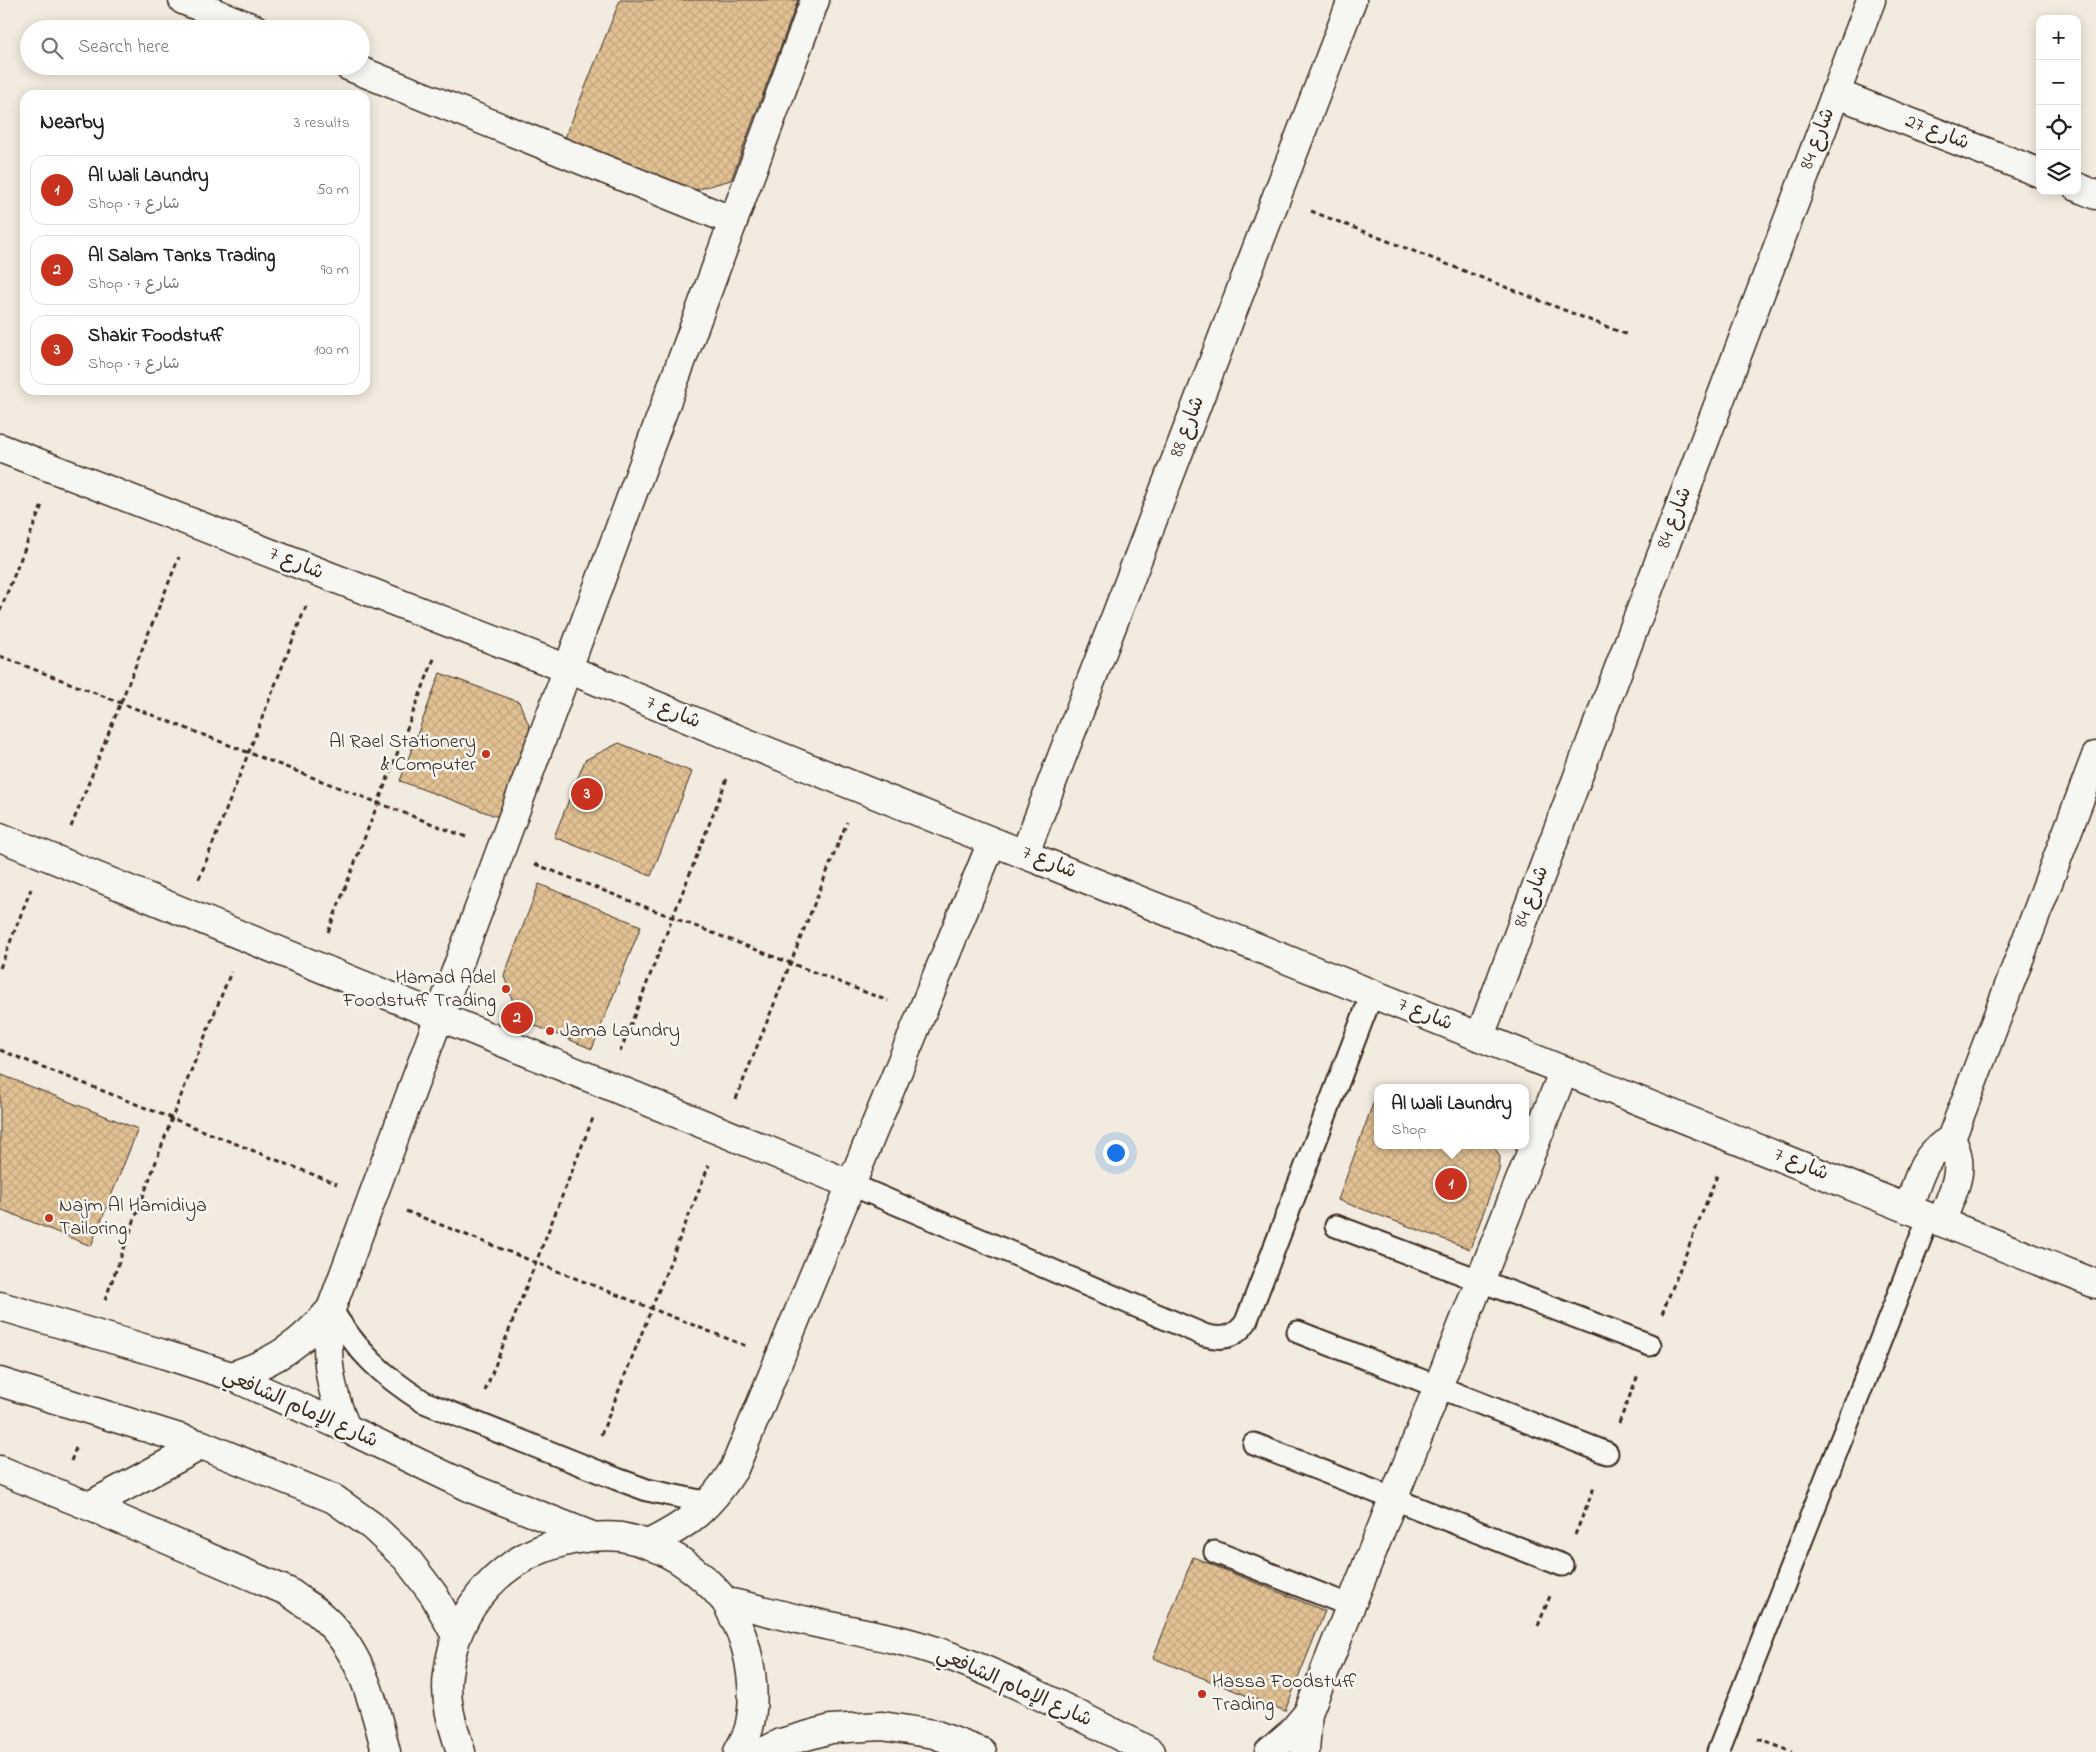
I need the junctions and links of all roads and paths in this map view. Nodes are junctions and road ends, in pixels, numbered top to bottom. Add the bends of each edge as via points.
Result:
1 (183, 0) edge
2 (815, 0) edge
3 (1352, 0) edge
4 (1871, 0) edge
5 (233, 20) edge
6 (370, 75) edge
7 (1835, 94) junction
8 (2036, 171) edge
9 (2081, 189) edge
10 (2096, 195) edge
11 (1276, 197) junction
12 (734, 221) junction
13 (1628, 335) dead end
14 (0, 448) edge
15 (56, 470) junction
16 (193, 523) junction
17 (319, 573) junction
18 (0, 611) edge
19 (448, 623) junction
20 (0, 656) edge
21 (568, 669) junction
22 (120, 703) junction
23 (249, 753) junction
24 (2096, 756) edge
25 (378, 803) junction
26 (0, 837) edge
27 (992, 842) junction
28 (501, 850) junction
29 (1024, 853) junction
30 (51, 858) junction
31 (186, 912) junction
32 (245, 937) junction
33 (315, 965) junction
34 (0, 968) edge
35 (1372, 994) junction
36 (921, 1014) junction
37 (439, 1016) junction
38 (1480, 1036) junction
39 (1564, 1070) junction
40 (1732, 1138) junction
41 (1951, 1139) junction
42 (850, 1184) junction
43 (1926, 1216) junction
44 (1336, 1226) dead end
45 (1480, 1281) junction
46 (2096, 1284) edge
47 (0, 1306) edge
48 (331, 1309) junction
49 (1298, 1332) dead end
50 (93, 1333) junction
51 (1650, 1345) junction
52 (231, 1376) junction
53 (0, 1382) edge
54 (1438, 1387) junction
55 (90, 1410) junction
56 (346, 1428) junction
57 (1254, 1444) dead end
58 (202, 1445) junction
59 (1607, 1453) junction
60 (0, 1470) edge
61 (58, 1494) junction
62 (1394, 1498) junction
63 (709, 1503) junction
64 (89, 1506) junction
65 (592, 1536) junction
66 (648, 1544) junction
67 (1215, 1552) dead end
68 (1562, 1565) junction
69 (726, 1602) junction
70 (1351, 1606) junction
71 (1538, 1626) dead end
72 (456, 1636) junction
73 (1308, 1713) junction
74 (386, 1752) edge
75 (461, 1752) edge
76 (738, 1752) edge
77 (763, 1752) edge
78 (982, 1752) edge
79 (1152, 1752) edge
80 (1269, 1752) edge
81 (1305, 1752) edge
82 (1718, 1752) edge

1 - 5 street
2 - 12 street
3 - 11 street, شارع 88
4 - 7 street, شارع 84
6 - 12 street
7 - 8 street, شارع 27
7 - 38 street, شارع 84
9 - 10 street
11 - 13 path
11 - 29 street, شارع 88
12 - 21 street
14 - 15 street, شارع 7
15 - 16 street, شارع 7
15 - 18 path
16 - 17 street, شارع 7
16 - 22 path
17 - 19 street, شارع 7
17 - 23 path
19 - 21 street, شارع 7
19 - 25 path
20 - 22 path
21 - 27 street, شارع 7
21 - 28 street
22 - 23 path
22 - 30 path
23 - 25 path
23 - 31 path
24 - 41 street
25 - 28 path
25 - 33 path
26 - 30 street
27 - 29 street, شارع 7
27 - 36 street
28 - 36 path
28 - 37 street
29 - 35 street, شارع 7
30 - 31 street
30 - 34 path
31 - 32 street
32 - 33 street
32 - 50 path via 172,1118
33 - 37 street
35 - 38 street, شارع 7
35 - 42 lane via 1246,1322 1232,1336 1204,1335
36 - 42 street
37 - 42 street
37 - 48 street
38 - 39 street, شارع 7
39 - 40 street, شارع 7
39 - 45 street
40 - 43 street, شارع 7
40 - 51 path
41 - 43 street via 1928,1159
41 - 43 street via 1959,1158 1958,1177
42 - 63 street via 734,1469
43 - 46 street, شارع 7
43 - 82 lane
44 - 45 lane
45 - 51 lane
45 - 54 street
47 - 50 street, شارع الإمام الشافعي
48 - 52 street via 315,1328 276,1358
48 - 56 street via 327,1333 329,1374
48 - 63 lane via 348,1337 370,1362 424,1402 647,1490
49 - 54 lane
50 - 52 street, شارع الإمام الشافعي
51 - 59 path
52 - 56 street, شارع الإمام الشافعي
53 - 55 street
54 - 59 lane
54 - 62 street
55 - 58 street
55 - 61 path
56 - 65 street, شارع الإمام الشافعي via 473,1489
57 - 62 lane
58 - 64 street
58 - 72 street via 334,1499 372,1526 406,1558 434,1595
59 - 68 path
60 - 61 street
61 - 64 street
62 - 68 lane
62 - 70 street
63 - 66 street via 691,1520
64 - 74 street via 288,1592 318,1613 343,1639 362,1670
65 - 66 street via 620,1537
65 - 72 street via 548,1545 509,1566 477,1597
66 - 69 street via 691,1566
67 - 70 lane
68 - 71 path
69 - 76 street via 745,1641 753,1684 749,1727
69 - 79 street, شارع الإمام الشافعي via 934,1650 976,1666
70 - 73 street
72 - 75 street via 447,1675 449,1715
73 - 80 street
73 - 81 street
77 - 78 street via 781,1743 831,1729 882,1726 934,1734

